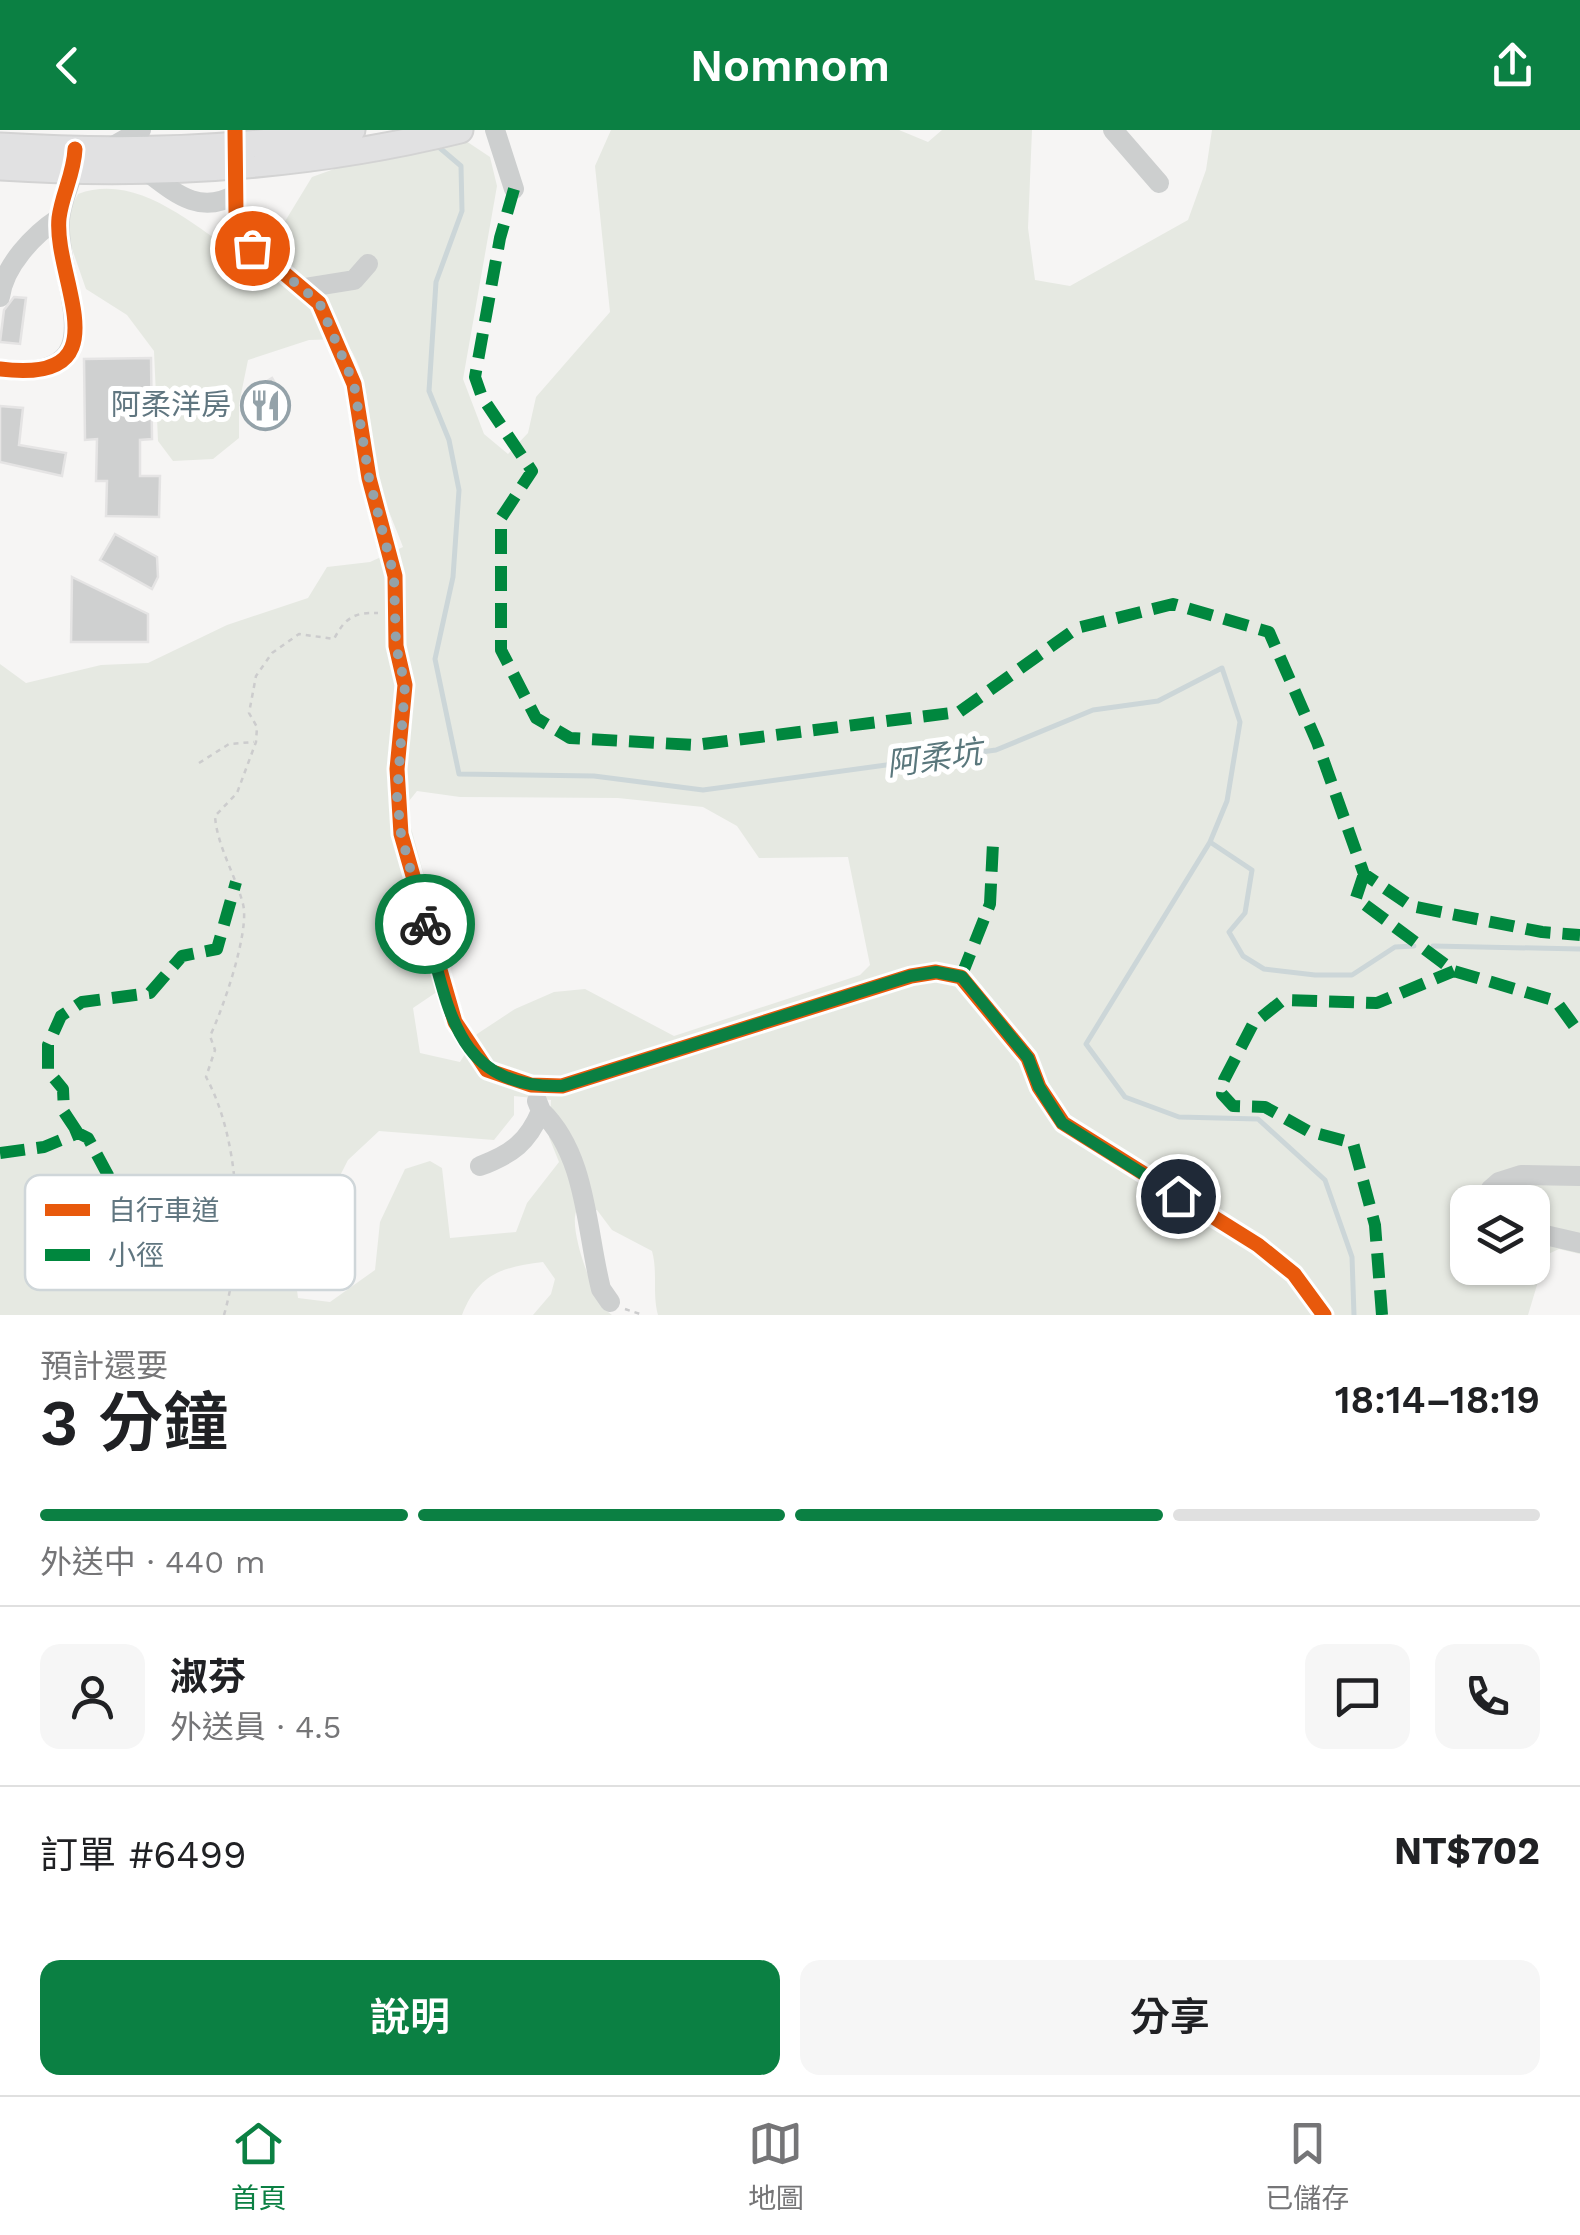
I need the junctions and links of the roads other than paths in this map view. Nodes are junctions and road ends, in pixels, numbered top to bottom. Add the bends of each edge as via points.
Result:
1 (141, 130) edge
2 (460, 130) edge
3 (495, 130) edge
4 (1112, 130) edge
5 (340, 140) edge
6 (0, 146) edge
7 (236, 146) edge
8 (110, 148) junction
9 (74, 160) junction
10 (0, 167) edge
11 (146, 171) junction
12 (1160, 183) dead end
13 (514, 189) dead end
14 (236, 194) junction
15 (60, 218) junction
16 (368, 264) dead end
17 (304, 288) junction
18 (0, 297) edge
19 (0, 369) edge
20 (531, 1085) junction
21 (541, 1110) junction
22 (480, 1166) dead end
23 (1580, 1176) edge
24 (1499, 1185) edge
25 (1550, 1236) edge
26 (1580, 1243) edge
27 (610, 1302) dead end
28 (1324, 1315) edge

1 - 8 street
2 - 5 main road
3 - 13 street
4 - 12 street
5 - 7 main road
6 - 9 main road
7 - 8 main road
7 - 11 main road
7 - 14 street
8 - 9 main road
9 - 10 main road
9 - 11 main road
9 - 15 street
11 - 14 street via 187,202 222,202
14 - 17 street via 245,240
15 - 18 street via 43,228 3,278
15 - 19 street via 74,315 71,350 60,364 39,370
16 - 17 street via 354,280
17 - 20 street via 319,302 354,384 369,478 391,553 405,685 397,796 426,927 468,1048 487,1070
20 - 21 street
20 - 28 street via 562,1086 910,976 962,977 1028,1058 1062,1123 1258,1245 1294,1274
21 - 22 street via 520,1146
21 - 27 street via 570,1151 600,1289
23 - 24 street via 1508,1178
25 - 26 street

